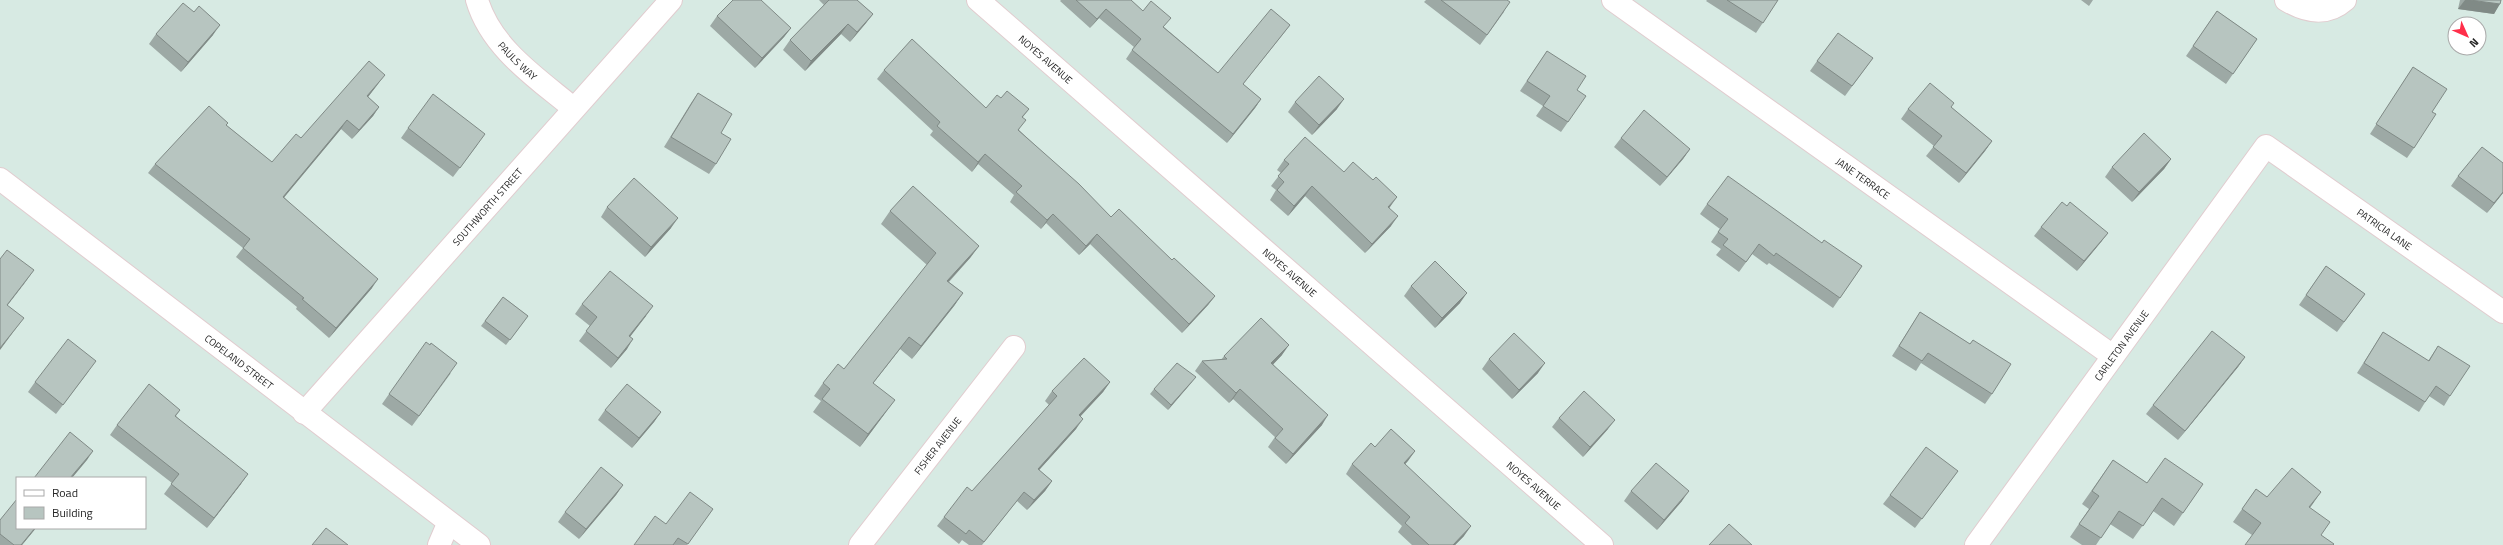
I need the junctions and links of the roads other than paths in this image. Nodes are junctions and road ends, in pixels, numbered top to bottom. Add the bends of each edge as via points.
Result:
1 (477, 0) edge
2 (671, 0) edge
3 (978, 0) edge
4 (1613, 0) edge
5 (2286, 0) edge
6 (2345, 0) edge
7 (573, 108) junction
8 (2266, 146) joint
9 (0, 179) edge
10 (2503, 312) edge
11 (1014, 347) dead end
12 (2113, 356) junction
13 (304, 413) junction
14 (448, 524) junction
15 (439, 545) edge
16 (479, 545) edge
17 (860, 545) edge
18 (1602, 545) edge
19 (1976, 545) edge

1 - 7 street, PAULS WAY via 481,12 503,47
2 - 7 street, SOUTHWORTH STREET
3 - 18 street, NOYES AVENUE
4 - 12 street, JANE TERRACE
5 - 6 street via 2303,8 2324,11 2338,6
7 - 13 street, SOUTHWORTH STREET
8 - 10 street, PATRICIA LANE
8 - 12 street, CARLETON AVENUE
9 - 13 street, COPELAND STREET
11 - 17 street, FISHER AVENUE
12 - 19 street, CARLETON AVENUE
13 - 14 street, COPELAND STREET
14 - 15 street
14 - 16 street, COPELAND STREET

